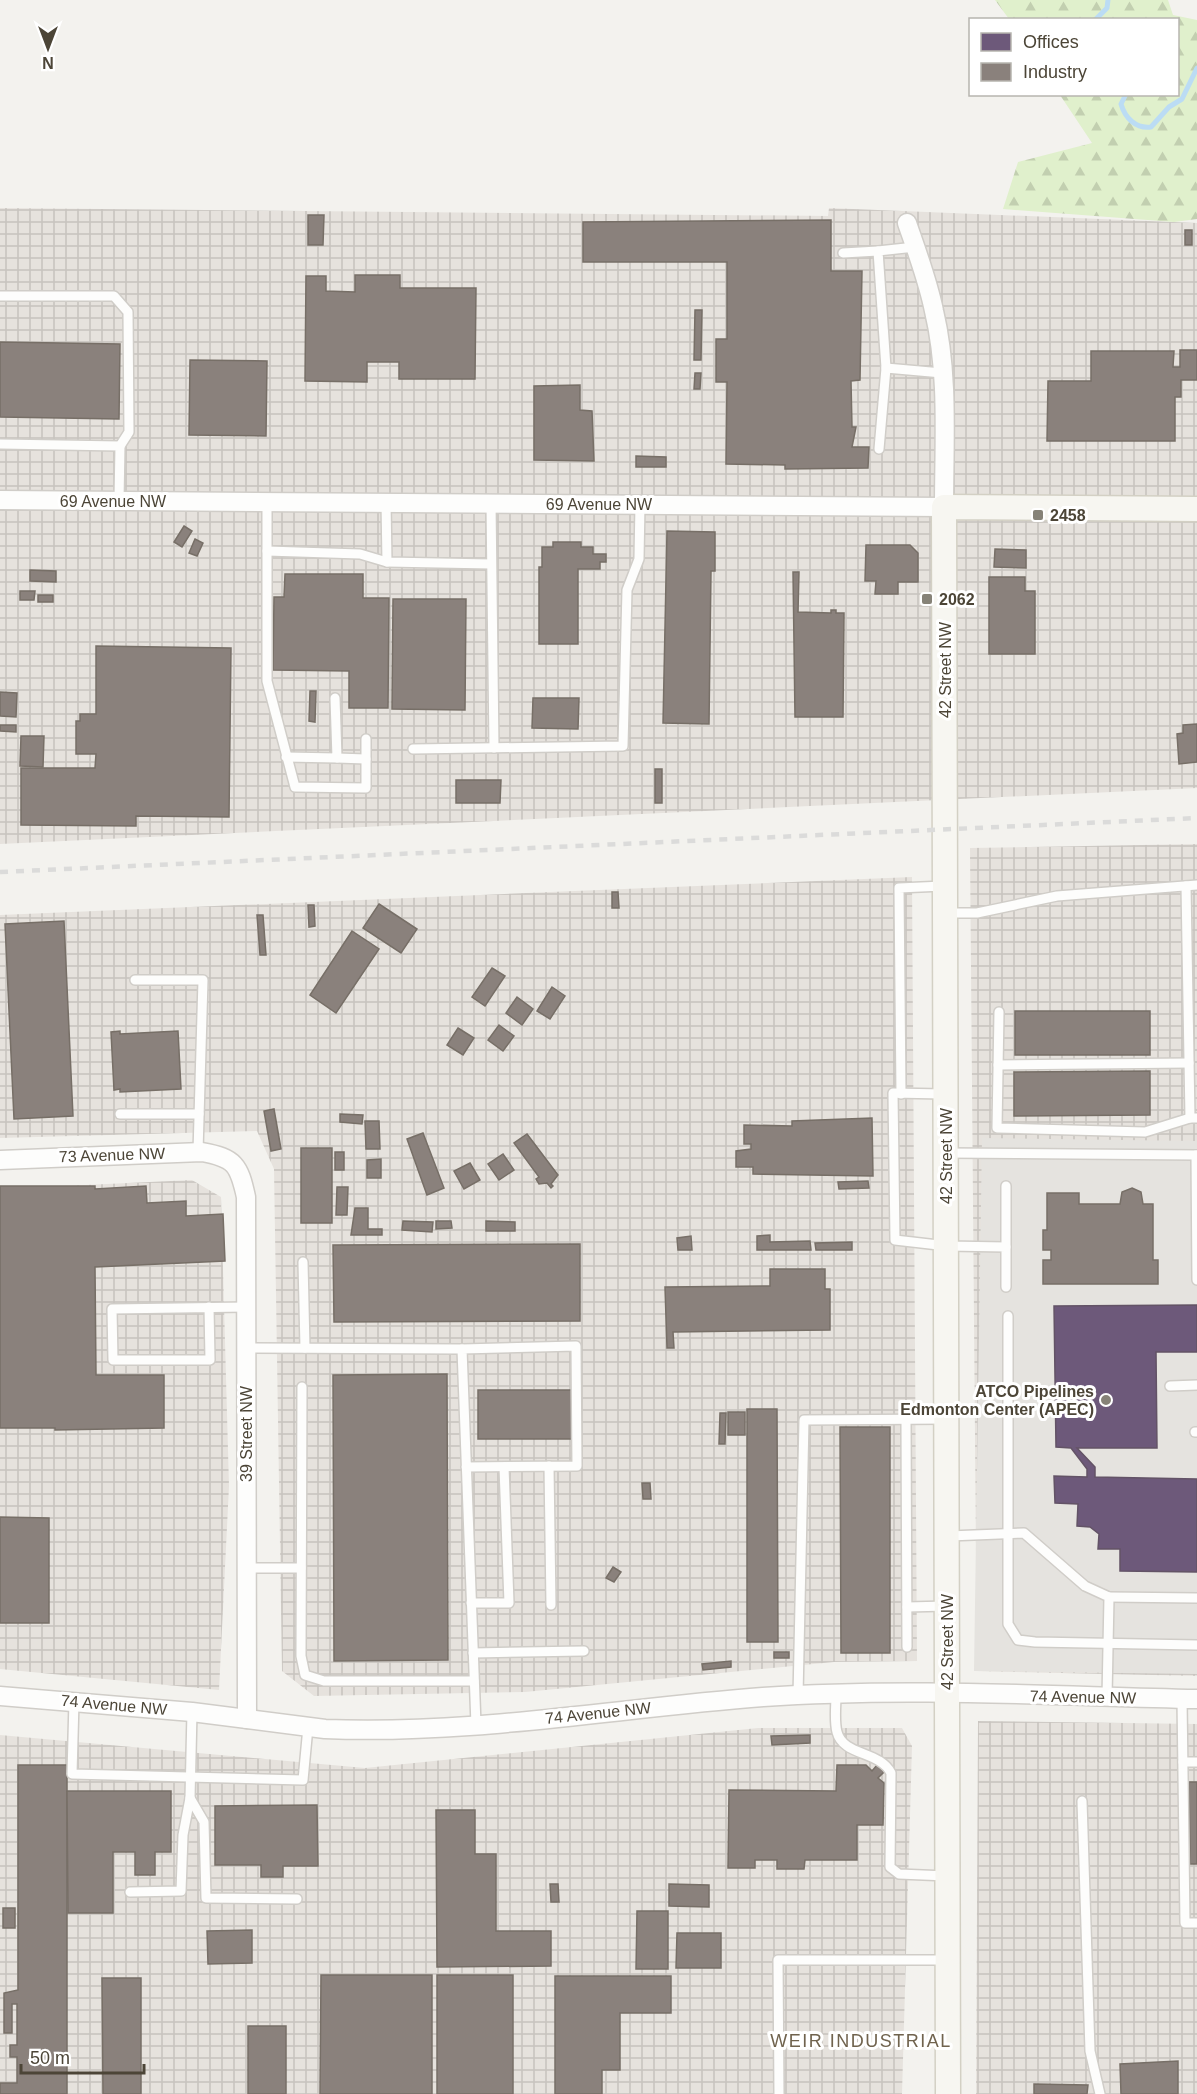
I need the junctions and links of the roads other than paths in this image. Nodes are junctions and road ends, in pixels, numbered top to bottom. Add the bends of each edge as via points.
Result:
1 (907, 223) dead end
2 (915, 247) junction
3 (879, 251) junction
4 (843, 253) dead end
5 (0, 296) edge
6 (885, 368) junction
7 (942, 373) junction
8 (0, 444) edge
9 (120, 446) junction
10 (879, 449) dead end
11 (0, 501) edge
12 (119, 501) junction
13 (267, 502) junction
14 (386, 502) junction
15 (491, 503) junction
16 (640, 504) junction
17 (944, 507) junction
18 (1197, 509) edge
19 (267, 551) junction
20 (387, 562) junction
21 (491, 564) junction
22 (334, 698) dead end
23 (366, 739) dead end
24 (494, 748) junction
25 (413, 750) dead end
26 (286, 757) junction
27 (337, 758) junction
28 (366, 759) junction
29 (1197, 885) edge
30 (945, 886) junction
31 (1186, 886) junction
32 (945, 913) junction
33 (1192, 959) edge
34 (135, 980) dead end
35 (999, 1012) dead end
36 (1189, 1063) junction
37 (998, 1065) junction
38 (901, 1094) junction
39 (946, 1094) junction
40 (120, 1114) dead end
41 (199, 1114) junction
42 (1194, 1118) edge
43 (198, 1152) junction
44 (946, 1153) junction
45 (1196, 1155) edge
46 (224, 1156) joint
47 (0, 1160) edge
48 (1006, 1186) dead end
49 (947, 1246) junction
50 (1006, 1247) junction
51 (303, 1262) dead end
52 (1197, 1280) edge
53 (1006, 1287) dead end
54 (209, 1307) junction
55 (246, 1307) junction
56 (1008, 1316) dead end
57 (246, 1348) junction
58 (305, 1348) junction
59 (462, 1349) junction
60 (1197, 1385) edge
61 (1170, 1386) dead end
62 (302, 1387) dead end
63 (946, 1419) junction
64 (906, 1421) junction
65 (549, 1466) junction
66 (466, 1467) junction
67 (504, 1467) junction
68 (1006, 1534) junction
69 (947, 1536) junction
70 (247, 1568) junction
71 (301, 1568) junction
72 (1109, 1597) junction
73 (1197, 1598) edge
74 (471, 1603) junction
75 (551, 1605) dead end
76 (947, 1606) junction
77 (907, 1607) junction
78 (1108, 1644) junction
79 (1197, 1645) edge
80 (907, 1647) dead end
81 (584, 1651) dead end
82 (473, 1653) junction
83 (474, 1681) junction
84 (947, 1694) junction
85 (836, 1695) junction
86 (0, 1696) edge
87 (798, 1696) junction
88 (1107, 1697) junction
89 (1190, 1699) edge
90 (74, 1701) junction
91 (192, 1712) junction
92 (247, 1719) junction
93 (476, 1725) junction
94 (308, 1727) junction
95 (1183, 1762) junction
96 (1197, 1762) edge
97 (190, 1777) junction
98 (190, 1798) junction
99 (1082, 1801) dead end
100 (947, 1876) junction
101 (130, 1892) dead end
102 (297, 1899) dead end
103 (1197, 1923) edge
104 (948, 1960) junction
105 (779, 2094) edge
106 (948, 2094) edge
107 (1100, 2094) edge

1 - 2 street, 42 Street NW
2 - 3 lane
2 - 7 street, 42 Street NW via 935,312
3 - 4 lane
3 - 6 lane
5 - 9 lane via 114,296 128,312 129,432
6 - 7 lane
6 - 10 lane
7 - 17 street, 42 Street NW
8 - 9 lane
9 - 12 lane
11 - 12 street, 69 Avenue NW
12 - 13 street, 69 Avenue NW
13 - 14 street, 69 Avenue NW
13 - 19 lane
14 - 15 street, 69 Avenue NW
14 - 20 lane
15 - 16 street, 69 Avenue NW
15 - 21 lane
16 - 17 street, 69 Avenue NW
16 - 24 lane via 639,559 627,590 623,746
17 - 18 street, 69 Avenue NW
17 - 30 street, 42 Street NW
19 - 20 lane via 360,554
19 - 26 lane via 267,681
20 - 21 lane
21 - 24 lane
22 - 27 lane
23 - 28 lane
24 - 25 lane
26 - 27 lane
26 - 28 lane via 295,787 366,788
27 - 28 lane
29 - 31 lane
30 - 32 street, 42 Street NW
30 - 38 lane via 899,888
31 - 32 lane via 1057,896 977,913
31 - 33 lane
32 - 39 street, 42 Street NW
33 - 36 lane
34 - 41 lane via 203,980
35 - 37 lane
36 - 37 lane
36 - 42 lane
37 - 42 lane via 997,1128 1146,1132
38 - 39 lane
38 - 49 lane via 893,1093 895,1240
39 - 44 street, 42 Street NW
40 - 41 lane
41 - 43 lane
43 - 46 street, 73 Avenue NW
43 - 47 street, 73 Avenue NW
44 - 45 lane
44 - 49 street, 42 Street NW
45 - 52 lane
46 - 55 street, 39 Street NW via 240,1170 246,1197
48 - 50 lane
49 - 50 lane
49 - 63 street, 42 Street NW
50 - 53 lane
51 - 58 lane
54 - 54 lane via 112,1309 113,1360 210,1360
54 - 55 lane
55 - 57 street, 39 Street NW
56 - 68 lane
57 - 58 lane
57 - 70 street, 39 Street NW
58 - 59 lane
59 - 65 lane via 576,1346 577,1466
59 - 66 lane
60 - 61 lane
62 - 71 lane
63 - 64 lane
63 - 69 street, 42 Street NW
64 - 77 lane
64 - 87 lane via 804,1420
65 - 67 lane
65 - 75 lane
66 - 67 lane
66 - 74 lane
67 - 74 lane via 509,1603
68 - 69 lane
68 - 72 lane via 1024,1533 1085,1586
68 - 78 lane via 1008,1624 1018,1640
69 - 76 street, 42 Street NW
70 - 71 lane
70 - 92 street, 39 Street NW
71 - 83 lane via 301,1656 305,1674 324,1681
72 - 73 lane
72 - 78 lane
74 - 82 lane
76 - 77 lane
76 - 84 street, 42 Street NW
77 - 80 lane
78 - 79 lane
78 - 88 lane
81 - 82 lane
82 - 83 lane
83 - 93 lane
84 - 85 street, 74 Avenue NW
84 - 88 street, 74 Avenue NW
84 - 100 street, 42 Street NW
85 - 87 street, 74 Avenue NW
85 - 100 lane via 837,1733 841,1740 855,1750 879,1758 891,1773 890,1867 899,1874
86 - 90 street, 74 Avenue NW
87 - 93 street, 74 Avenue NW
88 - 89 street, 74 Avenue NW
89 - 95 lane
90 - 91 street, 74 Avenue NW
90 - 97 lane via 72,1774
91 - 92 street, 74 Avenue NW
91 - 97 lane
92 - 94 street, 74 Avenue NW
93 - 94 street, 74 Avenue NW via 384,1731
94 - 97 lane via 303,1780
95 - 96 lane
95 - 103 lane via 1185,1923
97 - 98 lane
98 - 101 lane via 183,1835 181,1892
98 - 102 lane via 204,1822 206,1898
99 - 107 lane via 1090,2051
100 - 104 street, 42 Street NW
104 - 105 lane via 778,1960
104 - 106 street, 42 Street NW

